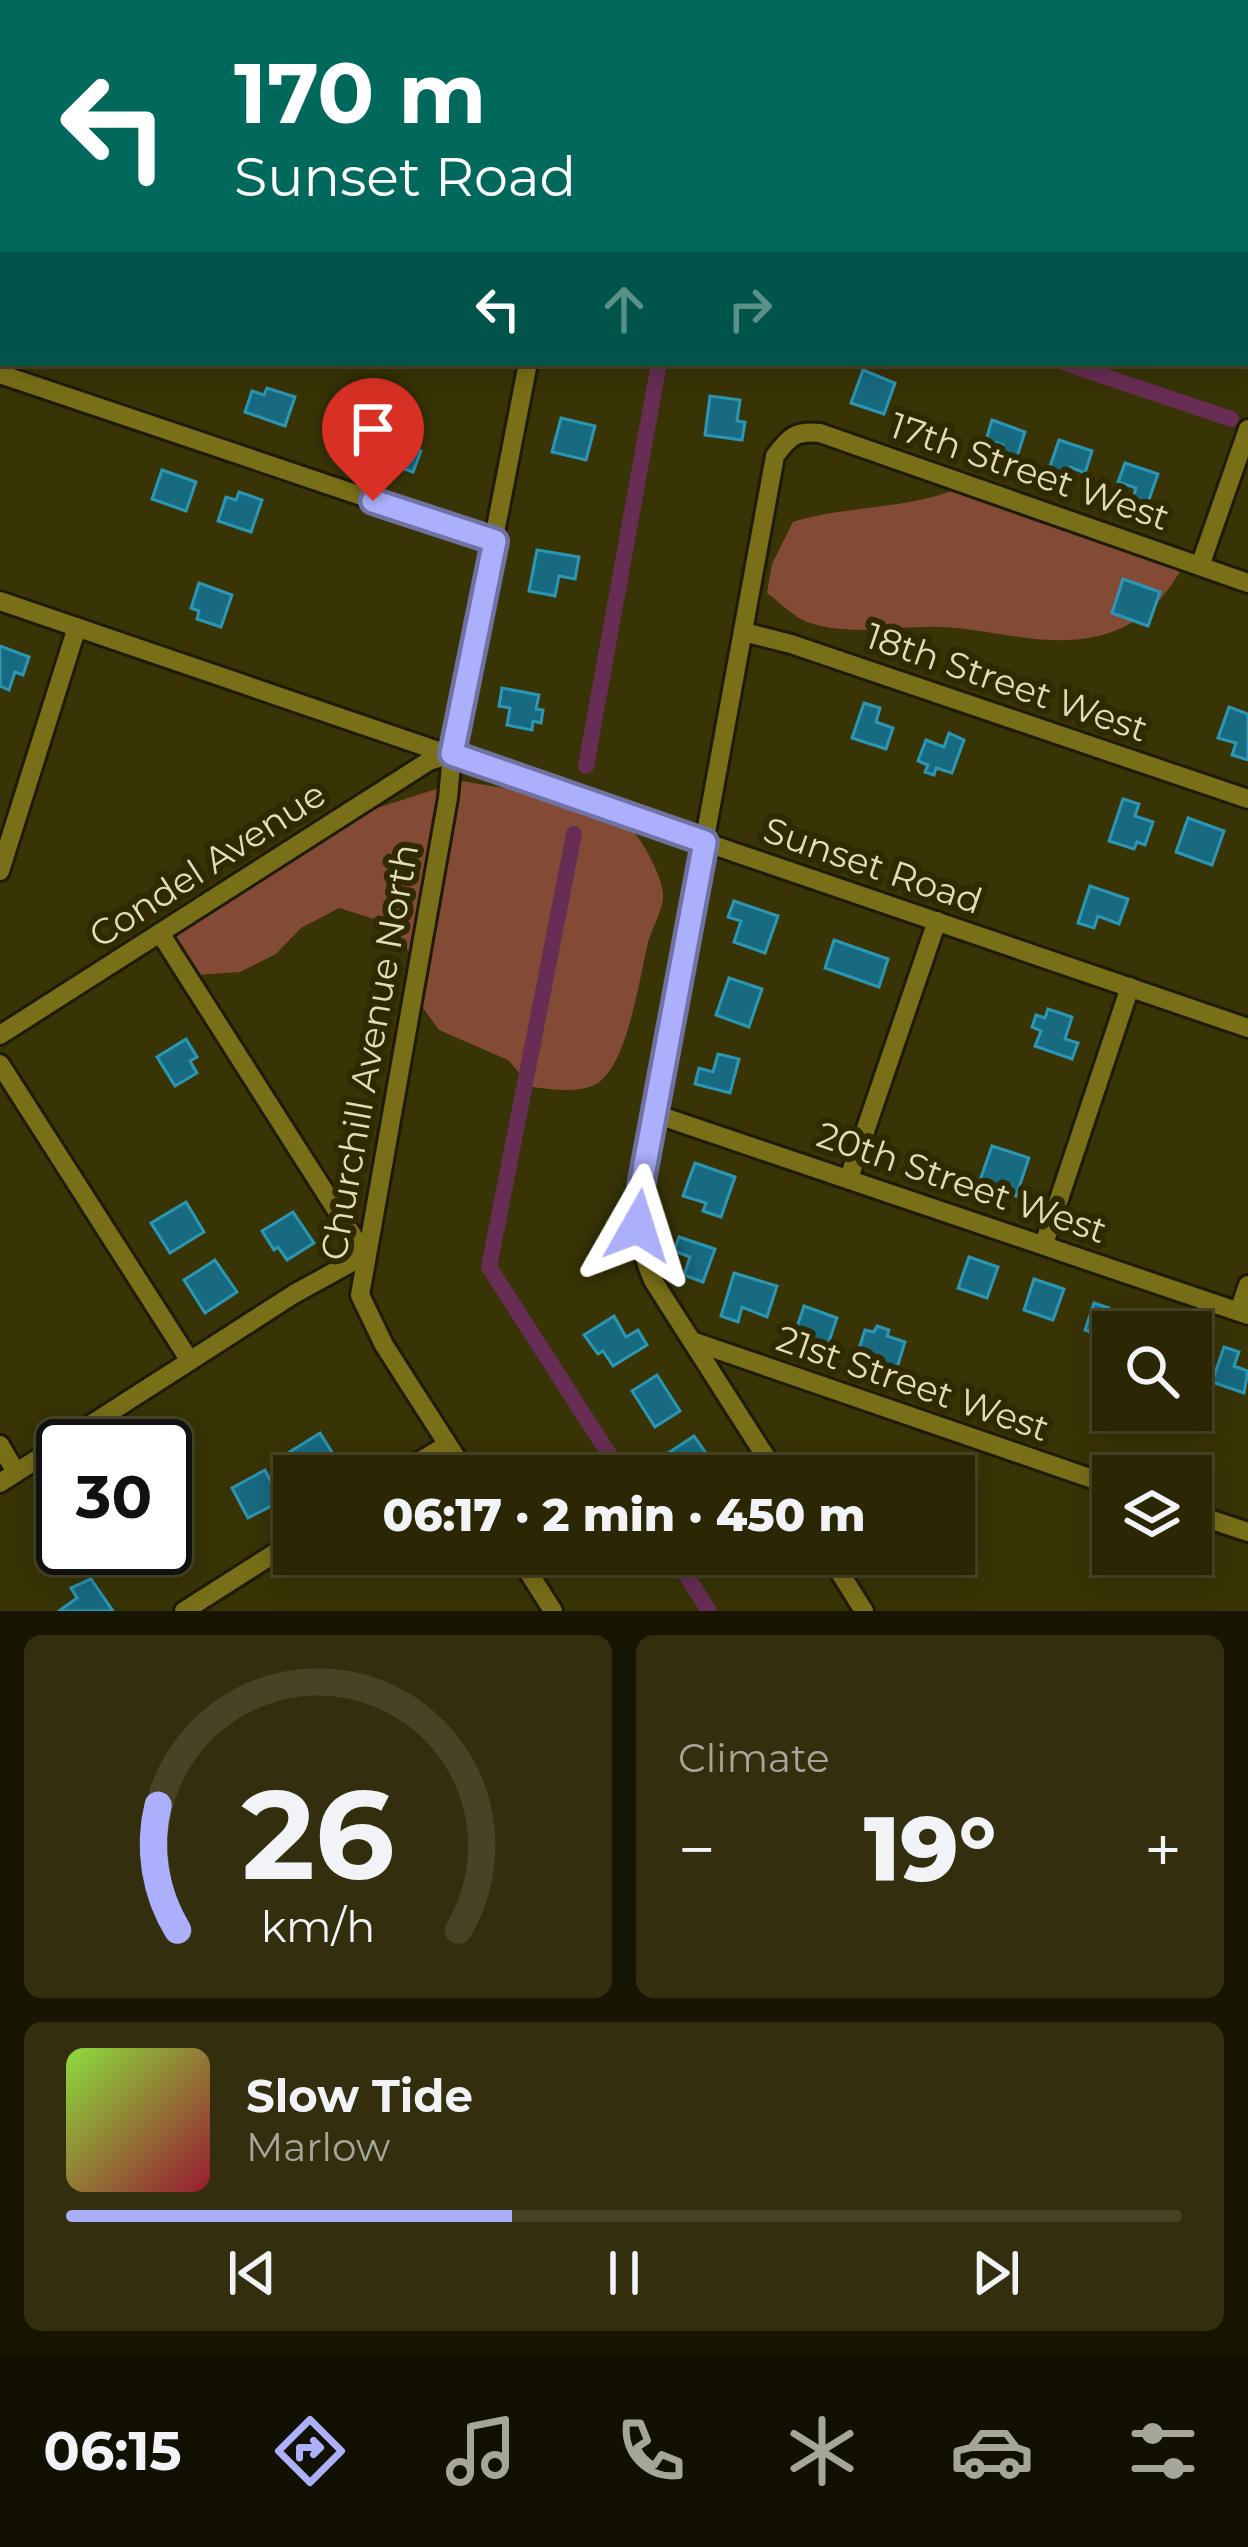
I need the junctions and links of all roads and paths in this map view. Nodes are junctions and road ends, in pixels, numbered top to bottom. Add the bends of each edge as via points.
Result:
1 (527, 366) edge
2 (0, 374) edge
3 (1248, 429) edge
4 (495, 541) junction
5 (1200, 566) junction
6 (1248, 583) edge
7 (0, 601) edge
8 (77, 627) junction
9 (744, 632) junction
10 (452, 754) junction
11 (1248, 799) edge
12 (705, 842) junction
13 (0, 871) edge
14 (937, 921) junction
15 (160, 933) junction
16 (1130, 987) junction
17 (1248, 1028) edge
18 (0, 1035) edge
19 (0, 1064) edge
20 (655, 1114) junction
21 (849, 1178) junction
22 (1043, 1244) junction
23 (364, 1255) junction
24 (1248, 1285) edge
25 (1244, 1313) edge
26 (692, 1341) junction
27 (190, 1361) junction
28 (0, 1445) edge
29 (447, 1445) junction
30 (430, 1455) edge
31 (454, 1455) edge
32 (765, 1455) edge
33 (8, 1477) edge
34 (1092, 1479) edge
35 (1212, 1520) edge
36 (1248, 1532) edge
37 (273, 1554) edge
38 (531, 1575) edge
39 (841, 1575) edge
40 (184, 1611) edge
41 (554, 1611) edge
42 (864, 1611) edge

1 - 4 street, Churchill Avenue North
2 - 4 street
3 - 5 street
4 - 10 street, Churchill Avenue North
5 - 6 street, 17th Street West
5 - 9 street, 17th Street West via 804,431 775,456
7 - 8 street, Sunset Road
8 - 10 street, Sunset Road
8 - 13 street
9 - 11 street, 18th Street West
9 - 12 street
10 - 12 street, Sunset Road
10 - 15 street, Condel Avenue via 429,761
10 - 23 street, Churchill Avenue North
12 - 14 street, Sunset Road
12 - 20 street
14 - 16 street, Sunset Road
14 - 21 street
15 - 18 street, Condel Avenue
15 - 23 street
16 - 17 street, Sunset Road
16 - 22 street
19 - 27 street
20 - 21 street, 20th Street West
20 - 26 street via 638,1206 640,1246
21 - 22 street, 20th Street West
22 - 25 street, 20th Street West
23 - 27 street
23 - 29 street, Churchill Avenue North via 365,1311
24 - 25 street
26 - 32 street
26 - 34 street, 21st Street West
27 - 33 street
28 - 33 street
29 - 30 street
29 - 31 street, Churchill Avenue North
35 - 36 street
37 - 40 street
38 - 41 street
39 - 42 street

